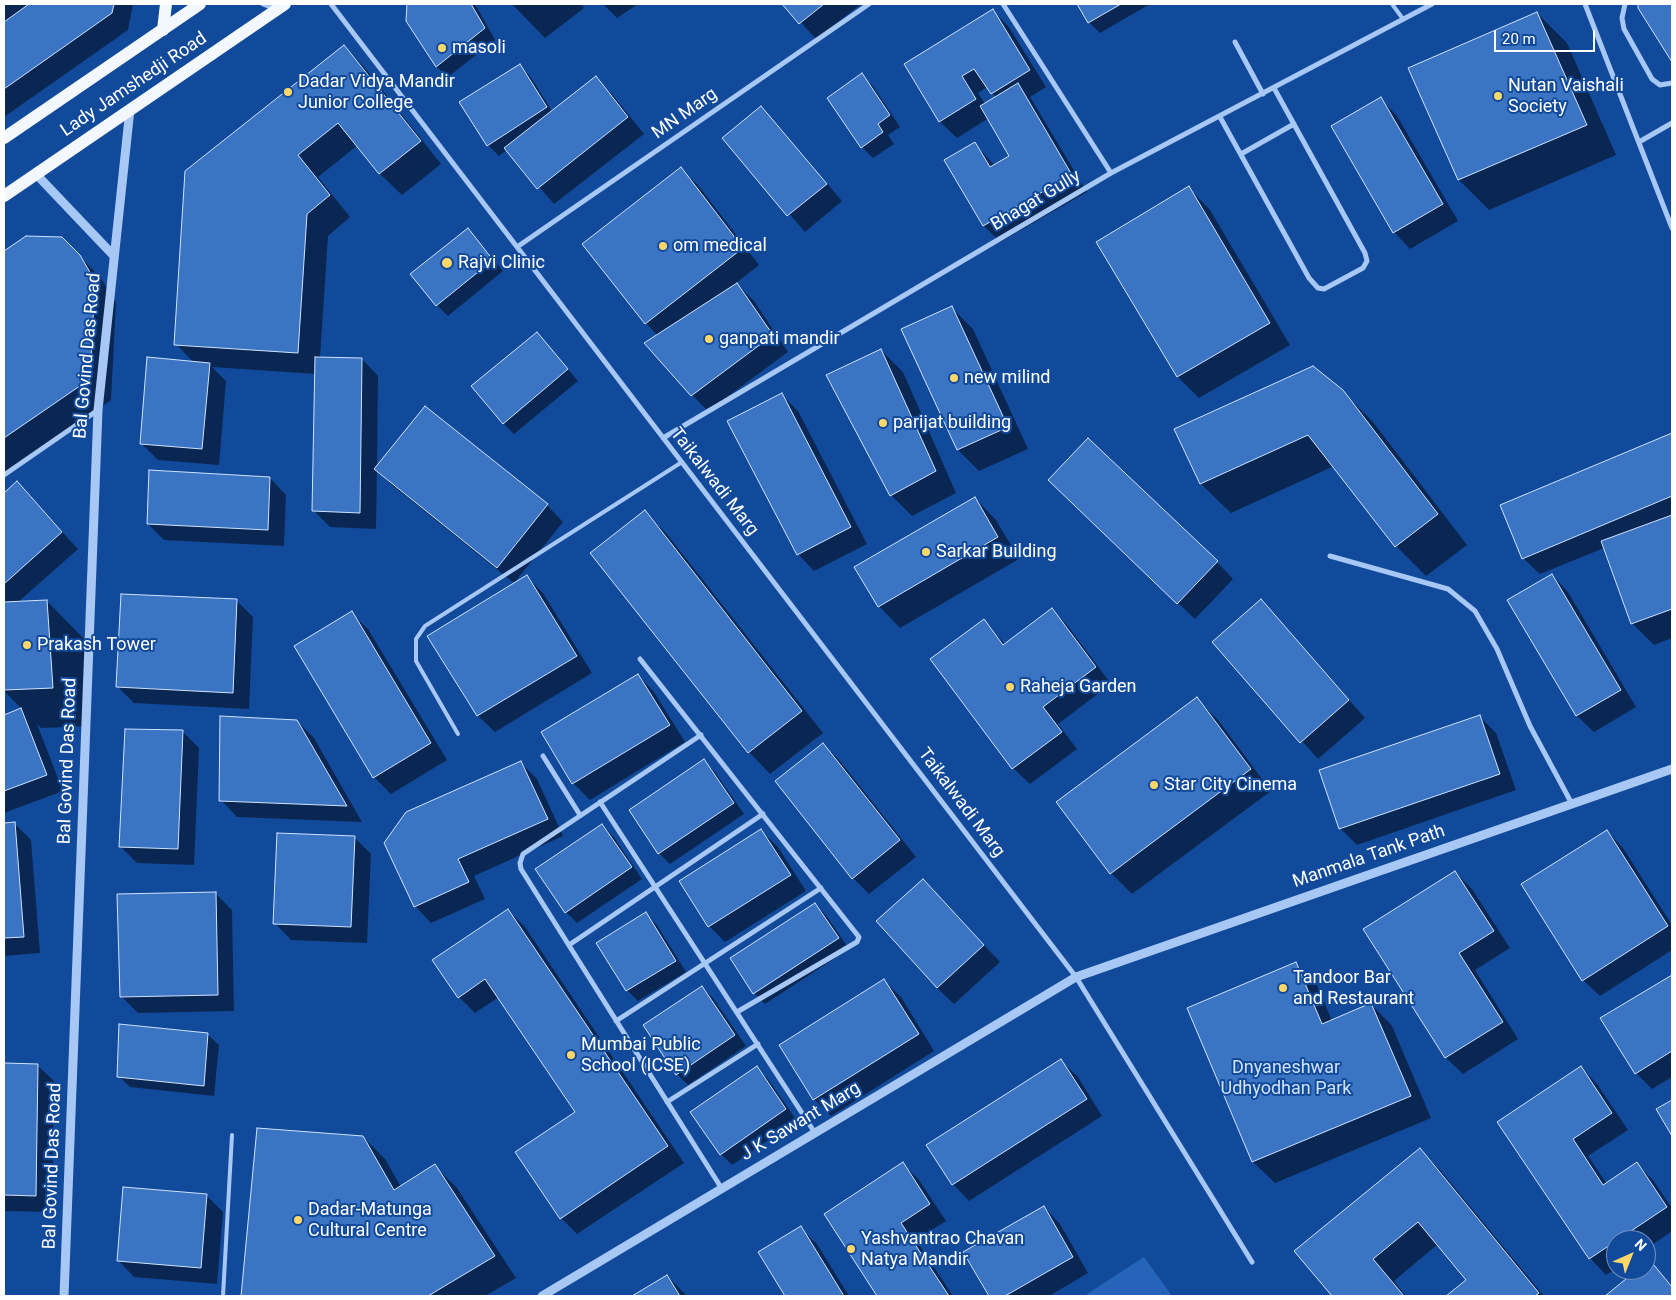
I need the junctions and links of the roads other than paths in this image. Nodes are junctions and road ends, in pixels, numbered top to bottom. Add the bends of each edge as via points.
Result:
1 (166, 4) edge
2 (200, 4) edge
3 (263, 4) edge
4 (331, 4) edge
5 (869, 4) edge
6 (1003, 4) edge
7 (1392, 4) edge
8 (1432, 4) edge
9 (1585, 4) edge
10 (1625, 4) edge
11 (281, 7) edge
12 (1403, 19) junction
13 (163, 30) junction
14 (1235, 42) dead end
15 (1672, 82) edge
16 (1274, 88) junction
17 (1263, 94) junction
18 (130, 109) junction
19 (1220, 117) junction
20 (1294, 124) junction
21 (1672, 124) edge
22 (4, 138) edge
23 (1639, 142) junction
24 (1240, 154) junction
25 (1111, 173) junction
26 (36, 174) junction
27 (4, 196) edge
28 (1672, 228) edge
29 (517, 247) junction
30 (113, 255) junction
31 (98, 410) junction
32 (663, 438) junction
33 (682, 462) junction
34 (4, 475) edge
35 (1330, 556) dead end
36 (640, 659) dead end
37 (458, 734) dead end
38 (701, 735) junction
39 (543, 756) dead end
40 (1672, 769) edge
41 (600, 802) junction
42 (1572, 804) junction
43 (763, 814) junction
44 (580, 815) junction
45 (655, 886) junction
46 (821, 888) junction
47 (569, 945) junction
48 (705, 963) junction
49 (1076, 977) junction
50 (737, 1012) junction
51 (616, 1021) junction
52 (758, 1044) junction
53 (666, 1102) junction
54 (815, 1132) junction
55 (232, 1135) dead end
56 (722, 1189) junction
57 (1252, 1262) dead end
58 (64, 1296) edge
59 (223, 1296) edge
60 (542, 1296) edge

1 - 13 main road
2 - 13 main road, Lady Jamshedji Road
3 - 11 street
4 - 29 street, Taikalwadi Marg
5 - 29 street, MN Marg
6 - 25 street
7 - 12 lane
8 - 12 street, Bhagat Gully
9 - 23 street
10 - 15 street via 1624,29 1652,79 1660,85
11 - 18 main road, Lady Jamshedji Road
12 - 16 street, Bhagat Gully
13 - 22 main road, Lady Jamshedji Road
14 - 17 street
16 - 17 street, Bhagat Gully
16 - 20 street
17 - 19 street, Bhagat Gully
18 - 26 main road, Lady Jamshedji Road
18 - 30 street, Bal Govind Das Road
19 - 24 street
19 - 25 street, Bhagat Gully
20 - 24 street
20 - 24 street via 1365,253 1367,261 1363,268 1324,289 1318,288 1309,278
21 - 23 street
23 - 28 street
25 - 32 street, Bhagat Gully
26 - 27 main road, Lady Jamshedji Road
26 - 30 street
29 - 32 street, Taikalwadi Marg
30 - 31 street, Bal Govind Das Road
31 - 34 street
31 - 58 street, Bal Govind Das Road
32 - 33 street, Taikalwadi Marg
33 - 37 lane via 425,626 416,639 416,661
33 - 49 street, Taikalwadi Marg
35 - 42 street via 1448,589 1475,612 1497,649 1530,726
36 - 38 street
38 - 41 street
38 - 43 street
39 - 44 street
40 - 42 street, Manmala Tank Path
41 - 44 street
41 - 45 street
42 - 49 street, Manmala Tank Path
43 - 45 street
43 - 46 street
44 - 47 street via 520,858 521,869
45 - 47 street
45 - 48 street
46 - 48 street
46 - 50 street via 855,930 857,942
47 - 51 street
48 - 50 street
48 - 51 street
49 - 54 street, J K Sawant Marg
49 - 57 street, Taikalwadi Marg
50 - 52 street
51 - 53 street
52 - 53 street
52 - 54 street
53 - 56 street
54 - 56 street, J K Sawant Marg
55 - 59 lane
56 - 60 street, J K Sawant Marg

